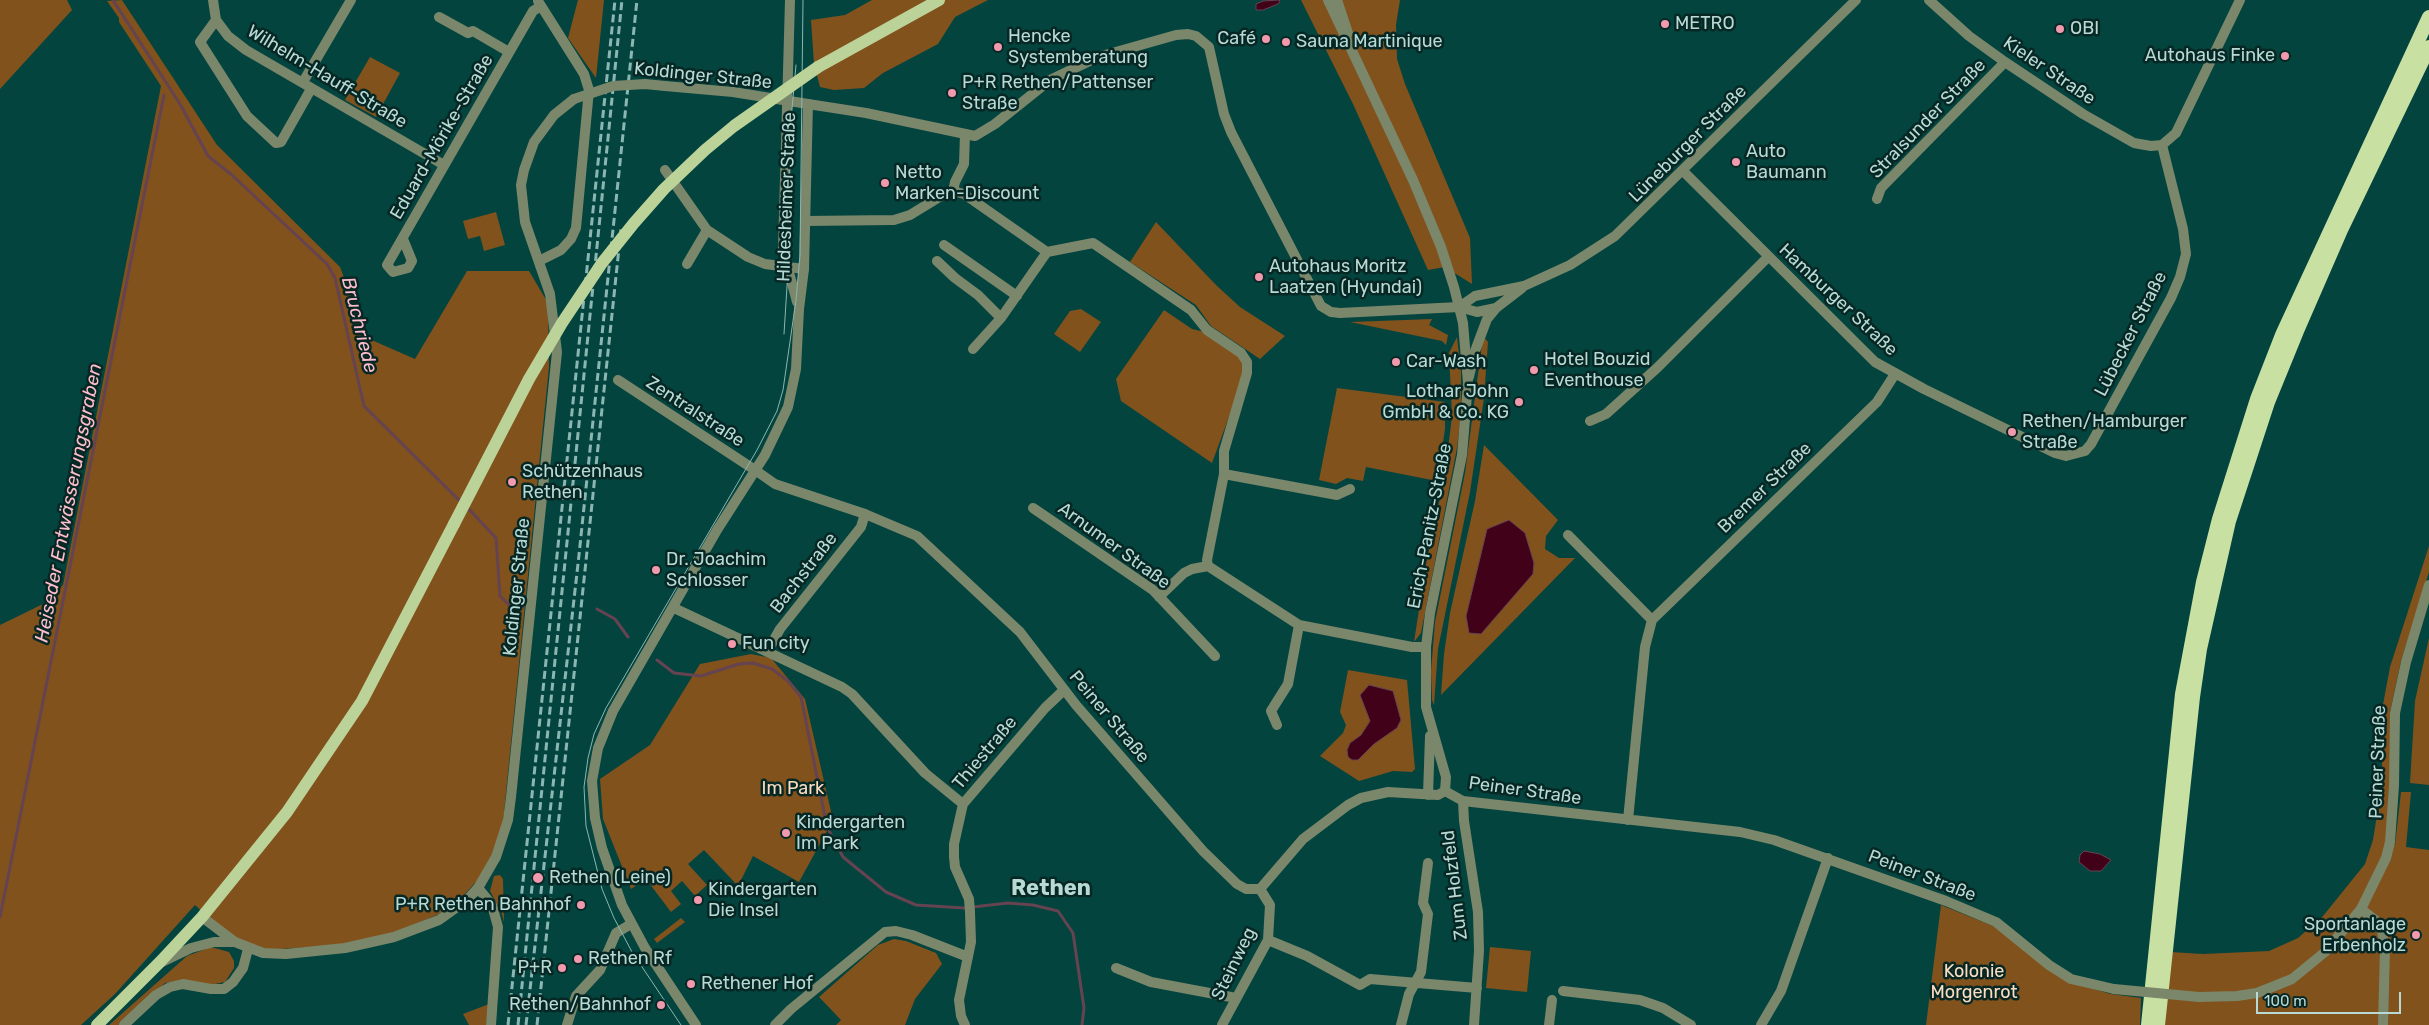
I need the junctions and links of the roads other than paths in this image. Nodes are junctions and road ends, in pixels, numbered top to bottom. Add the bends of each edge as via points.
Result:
1 (213, 0) edge
2 (351, 0) edge
3 (790, 0) edge
4 (939, 0) edge
5 (1328, 0) edge
6 (1337, 0) edge
7 (1856, 0) edge
8 (1929, 0) edge
9 (2240, 0) edge
10 (539, 3) edge
11 (439, 17) dead end
12 (2429, 17) edge
13 (216, 20) junction
14 (2429, 47) edge
15 (509, 52) junction
16 (1354, 54) junction
17 (2005, 62) junction
18 (307, 86) junction
19 (787, 101) junction
20 (808, 104) junction
21 (962, 133) junction
22 (2162, 144) junction
23 (444, 165) junction
24 (665, 170) dead end
25 (1683, 171) junction
26 (953, 191) junction
27 (1876, 199) dead end
28 (805, 221) junction
29 (707, 230) junction
30 (403, 238) dead end
31 (944, 245) dead end
32 (1047, 252) junction
33 (1768, 257) junction
34 (539, 261) junction
35 (937, 261) dead end
36 (688, 264) dead end
37 (788, 268) junction
38 (804, 268) junction
39 (1524, 286) junction
40 (1017, 296) junction
41 (1459, 307) junction
42 (1496, 308) junction
43 (799, 309) junction
44 (1001, 318) junction
45 (973, 349) dead end
46 (1895, 374) junction
47 (618, 380) dead end
48 (1468, 383) junction
49 (1590, 421) dead end
50 (2076, 455) joint
51 (755, 470) junction
52 (1224, 474) junction
53 (1350, 489) dead end
54 (1033, 508) dead end
55 (865, 514) junction
56 (1568, 535) dead end
57 (1208, 566) junction
58 (2429, 585) edge
59 (1160, 597) junction
60 (674, 608) junction
61 (1652, 620) junction
62 (1299, 625) junction
63 (1426, 647) junction
64 (767, 652) junction
65 (1215, 656) dead end
66 (1064, 690) junction
67 (1277, 725) dead end
68 (1430, 727) junction
69 (1444, 791) junction
70 (1428, 795) junction
71 (1463, 801) junction
72 (963, 804) junction
73 (1628, 820) junction
74 (1828, 858) junction
75 (1428, 863) dead end
76 (478, 888) junction
77 (1260, 889) junction
78 (2361, 909) junction
79 (202, 917) junction
80 (631, 924) junction
81 (1268, 940) junction
82 (235, 942) junction
83 (248, 949) junction
84 (968, 957) junction
85 (160, 962) junction
86 (1116, 968) dead end
87 (1415, 984) junction
88 (1477, 988) junction
89 (1563, 991) dead end
90 (1236, 998) junction
91 (1552, 1000) dead end
92 (97, 1025) edge
93 (124, 1025) edge
94 (491, 1025) edge
95 (567, 1025) edge
96 (696, 1025) edge
97 (775, 1025) edge
98 (965, 1025) edge
99 (1222, 1025) edge
100 (1401, 1025) edge
101 (1474, 1025) edge
102 (1549, 1025) edge
103 (1691, 1025) edge
104 (1762, 1025) edge
105 (2148, 1025) edge
106 (2158, 1025) edge
107 (2383, 1025) edge

1 - 13 street
2 - 18 street
3 - 19 street, Hildesheimer Straße
4 - 79 main road, bridge via 818,67 734,126 664,189 634,223 562,322 524,388 362,701 287,812
5 - 16 street, Erich-Panitz-Straße
6 - 16 street, Erich-Panitz-Straße
7 - 25 street, Lüneburger Straße
8 - 17 street, Kieler Straße
9 - 22 street via 2176,134
10 - 15 street, Eduard-Mörike-Straße
10 - 34 street via 584,74 589,90 576,228 562,250
11 - 15 street, Eduard-Mörike-Straße via 468,33 473,31
12 - 105 highway via 2282,335 2257,399 2219,519 2203,582 2182,694
13 - 18 street, Wilhelm-Hauff-Straße via 228,36 246,50
13 - 18 street via 200,42 247,116 276,143 281,142
14 - 106 highway via 2341,230 2297,331 2268,402 2229,521 2200,649 2193,697
15 - 23 street, Eduard-Mörike-Straße
16 - 41 street, Erich-Panitz-Straße via 1441,247
17 - 22 street, Kieler Straße via 2102,126 2134,143
17 - 27 street, Stralsunder Straße via 1882,188
18 - 23 street, Wilhelm-Hauff-Straße
19 - 20 street, Hildesheimer Straße
19 - 34 street, Koldinger Straße, bridge via 733,92 645,84 613,86 574,99 543,127 524,170 522,200 525,222
19 - 37 street, Hildesheimer Straße via 783,250
20 - 21 street
20 - 28 street, Hildesheimer Straße
21 - 26 street via 964,164
21 - 41 street via 975,136 1050,80 1098,57 1188,34 1203,40 1209,47 1231,132 1321,306 1340,313
22 - 50 street, Lübecker Straße via 2183,230 2186,254 2180,277 2091,444 2086,451
23 - 30 street, Eduard-Mörike-Straße
24 - 29 street
25 - 33 street, Hamburger Straße
25 - 39 street, Lüneburger Straße via 1615,236 1570,265
26 - 28 street via 910,215 894,220
26 - 32 street via 964,194
28 - 38 street, Hildesheimer Straße
29 - 36 street
29 - 37 street via 748,257
31 - 40 street
32 - 40 street
32 - 52 street via 1093,243 1192,310 1207,330 1241,353 1247,362 1247,372 1224,451
33 - 46 street, Hamburger Straße via 1875,362
33 - 49 street via 1657,368 1606,414
34 - 76 street, Koldinger Straße via 554,316 556,377 510,804 503,840 489,873
35 - 44 street
37 - 38 street
37 - 43 street, Hildesheimer Straße
38 - 43 street, Hildesheimer Straße
39 - 41 street, Lüneburger Straße via 1475,296
39 - 42 street, Lüneburger Straße
40 - 44 street
41 - 42 street via 1477,312
41 - 48 street, Erich-Panitz-Straße
42 - 48 street, Lüneburger Straße via 1481,331
43 - 51 street, Hildesheimer Straße via 793,390 780,427
44 - 45 street
46 - 50 street, Hamburger Straße via 2056,453
46 - 61 street, Bremer Straße via 1877,402
47 - 51 street, Zentralstraße
48 - 63 street, Erich-Panitz-Straße via 1460,463
51 - 55 street, Peiner Straße via 775,484
51 - 60 street, Hildesheimer Straße
52 - 53 street via 1336,495
52 - 57 street
54 - 59 street, Arnumer Straße via 1119,565
55 - 64 street, Bachstraße via 861,527 780,629
55 - 66 street, Peiner Straße via 917,536 1020,632
56 - 61 street
57 - 59 street via 1184,573
57 - 62 street
58 - 78 street, Peiner Straße via 2394,713 2390,842 2386,858
59 - 65 street, Arnumer Straße
60 - 64 street
60 - 80 street, Hildesheimer Straße via 604,731 592,782 602,848 610,876
61 - 73 street via 1645,647
62 - 63 street
62 - 67 street via 1288,684 1271,711
63 - 68 street, Erich-Panitz-Straße via 1426,707
64 - 72 street via 838,684 852,694 925,773
66 - 72 street, Thiestraße
66 - 77 street, Peiner Straße via 1220,868 1246,889
68 - 69 street, Erich-Panitz-Straße via 1446,777
68 - 70 street, Erich-Panitz-Straße
69 - 70 street, Peiner Straße
69 - 71 street, Peiner Straße
70 - 77 street, Peiner Straße via 1375,794 1348,805 1303,839
71 - 73 street, Peiner Straße
71 - 88 street, Zum Holzfeld via 1478,912
72 - 84 street, Thiestraße via 957,823 954,857 969,899 971,942
73 - 74 street, Peiner Straße via 1740,832
74 - 78 street, Peiner Straße, bridge via 1996,922 2048,965 2071,979 2114,989 2199,997 2250,994 2292,978 2325,952
74 - 104 street via 1781,991
75 - 87 street via 1423,903 1428,914 1421,972
76 - 83 street, Koldinger Straße via 439,920 394,937 310,952 263,953
76 - 94 street via 492,905 498,927
77 - 81 street, Steinweg via 1270,905
78 - 107 street via 2375,920 2382,931 2385,950
79 - 82 street, Koldinger Straße
79 - 85 main road
80 - 95 street via 616,933 600,970 576,996
80 - 96 street, Hildesheimer Straße
81 - 87 street via 1307,956 1360,985 1370,979
81 - 90 street, Steinweg
82 - 83 street, Koldinger Straße
82 - 85 street via 214,942 191,948
83 - 93 street via 243,968 224,989 183,984 170,987 156,995
84 - 97 street via 912,935 885,932
84 - 98 street, Thiestraße via 959,1000
85 - 92 main road
86 - 90 street via 1151,982
87 - 88 street
87 - 100 street
88 - 101 street, Zum Holzfeld
89 - 103 street via 1640,1000 1663,1008
90 - 99 street, Steinweg
91 - 102 street

